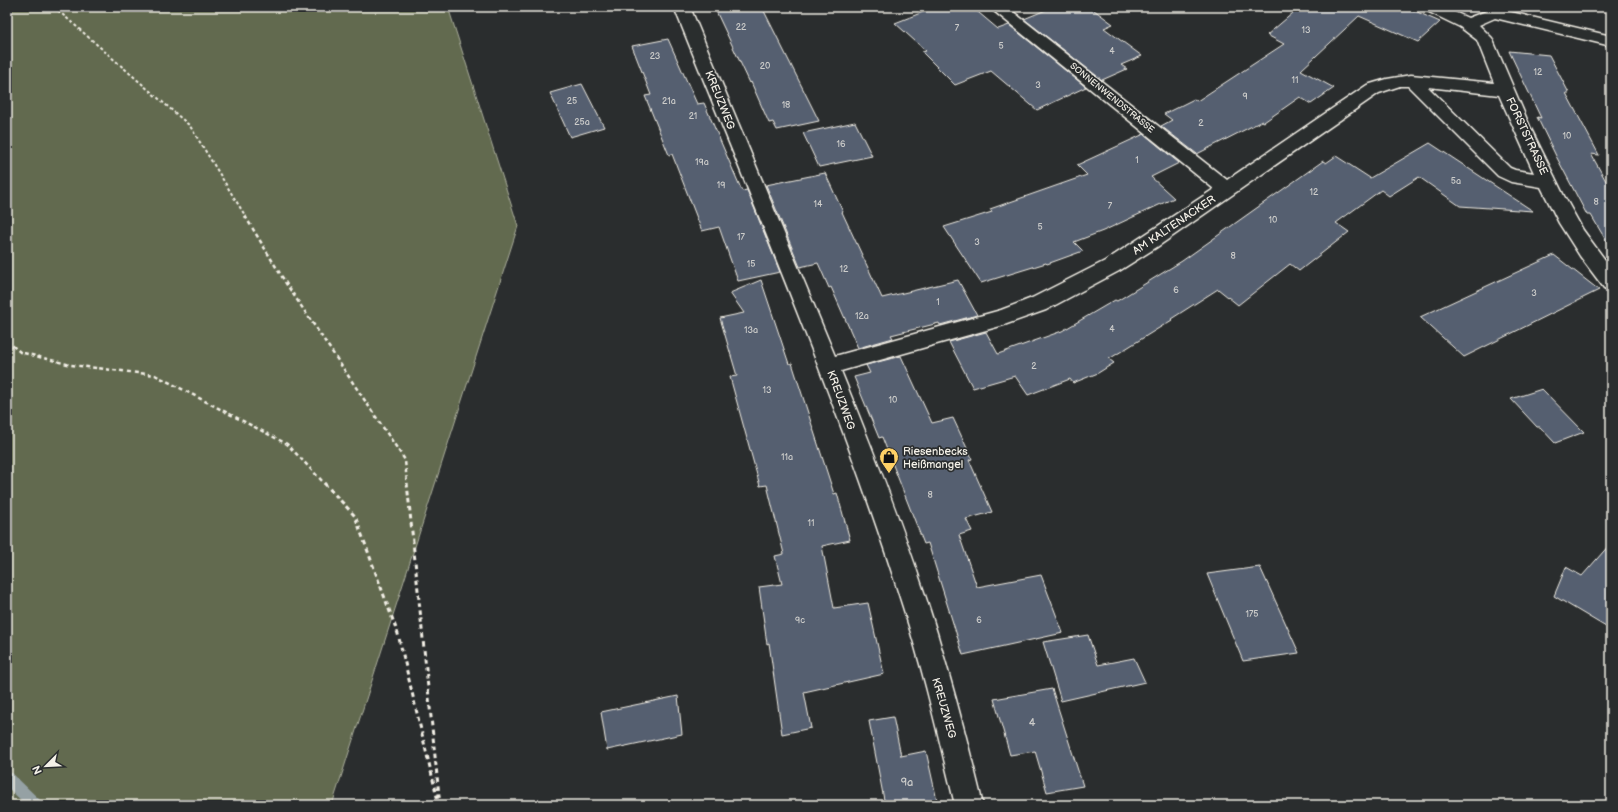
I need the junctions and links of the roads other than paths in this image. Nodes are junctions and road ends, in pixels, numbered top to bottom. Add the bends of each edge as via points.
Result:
1 (682, 7) edge
2 (997, 7) edge
3 (1430, 7) edge
4 (1467, 24) junction
5 (1611, 41) edge
6 (1411, 80) junction
7 (1505, 90) junction
8 (1548, 182) junction
9 (1226, 189) junction
10 (1611, 283) edge
11 (829, 366) junction
12 (969, 805) edge

1 - 11 street, KREUZWEG
2 - 9 street, SONNENWENDSTRASSE
3 - 4 street, FORSTSTRASSE
4 - 5 street via 1494,13
4 - 7 street, FORSTSTRASSE via 1484,38
6 - 7 street, AM KALTENACKER
6 - 8 street via 1504,172 1511,176
6 - 9 street, AM KALTENACKER via 1373,89
7 - 8 street, FORSTSTRASSE
8 - 10 street, FORSTSTRASSE via 1567,219
9 - 11 street, AM KALTENACKER via 1112,266 1039,304 1004,317
11 - 12 street, KREUZWEG via 917,610

